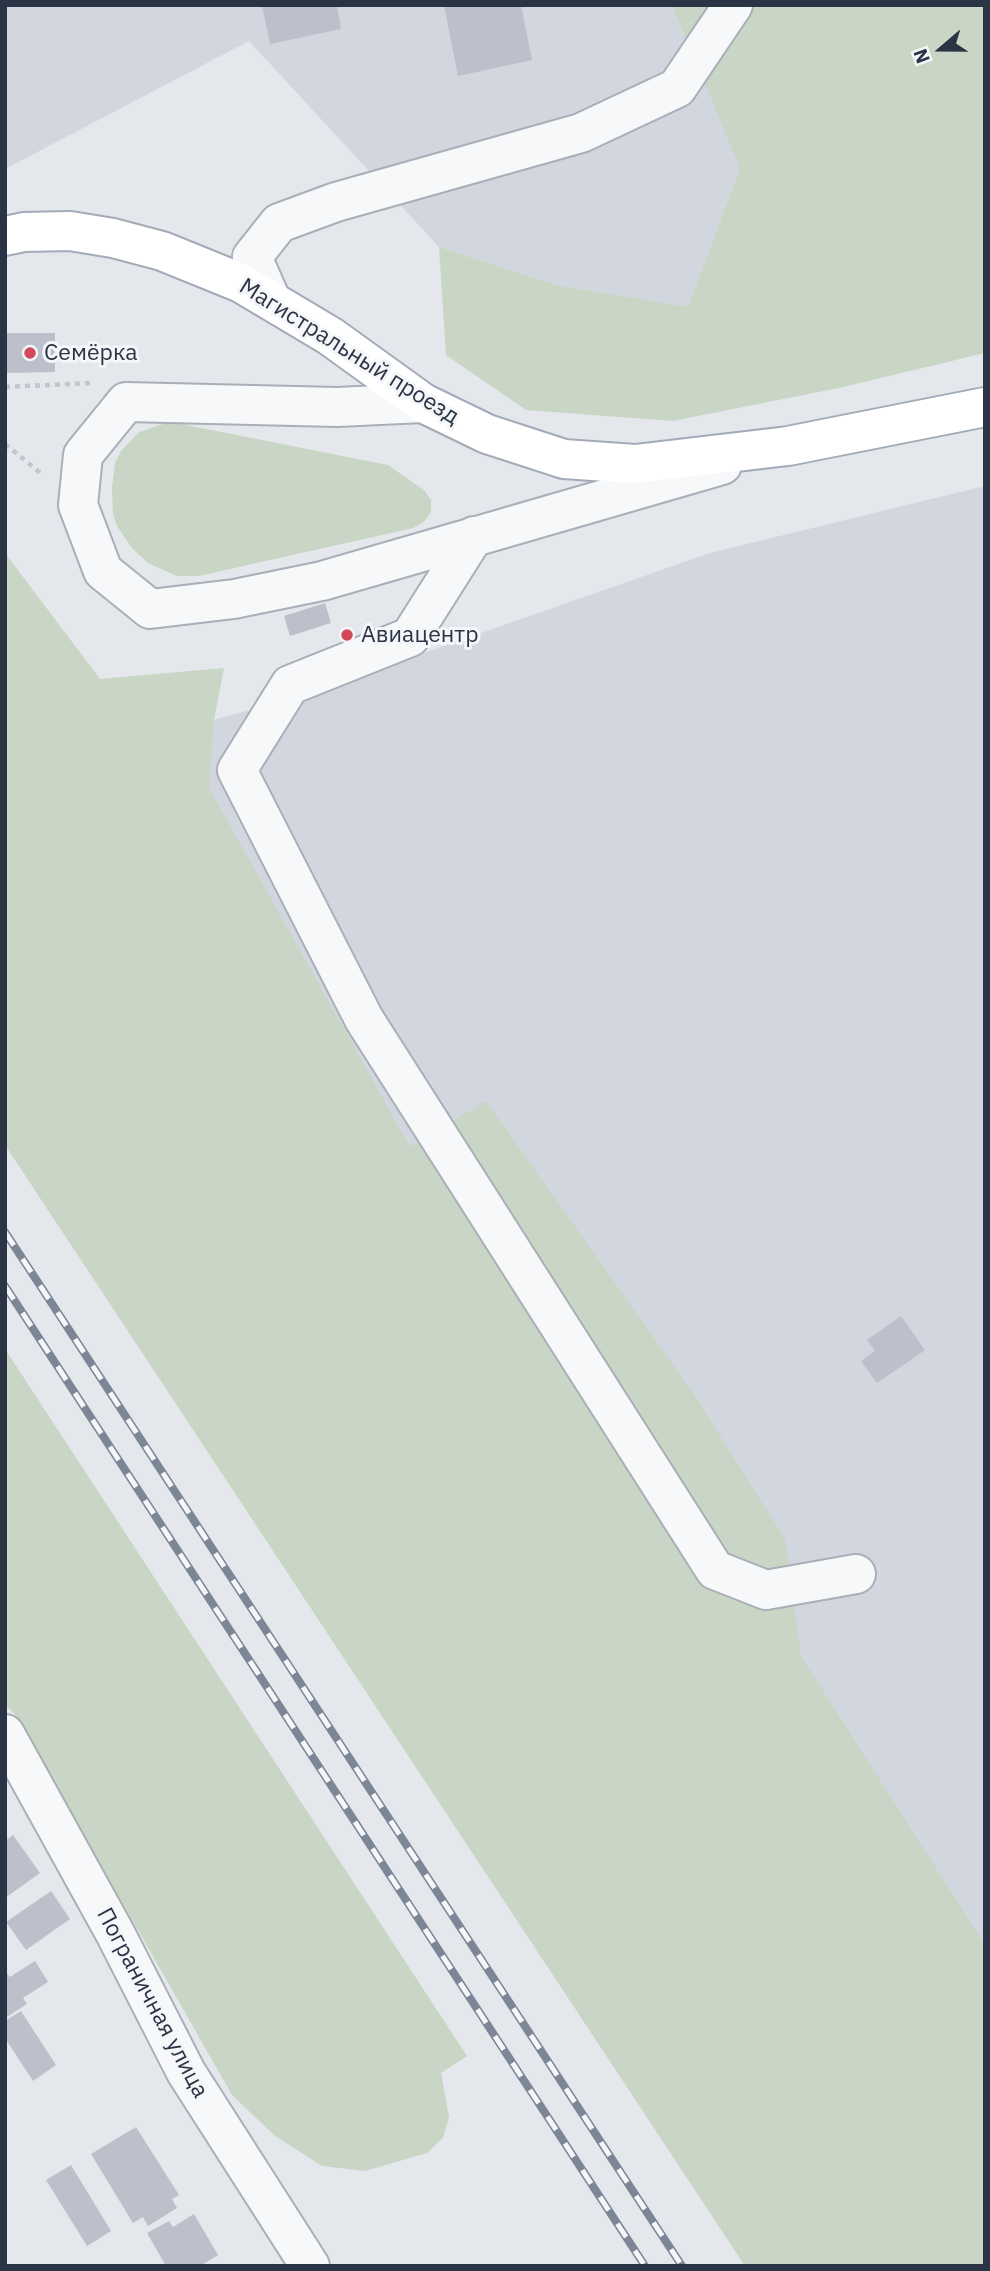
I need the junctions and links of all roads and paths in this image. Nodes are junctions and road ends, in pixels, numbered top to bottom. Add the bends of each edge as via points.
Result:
1 (733, 5) edge
2 (5, 236) edge
3 (271, 300) junction
4 (424, 403) junction
5 (985, 407) edge
6 (788, 446) junction
7 (474, 536) junction
8 (856, 1574) dead end
9 (5, 1734) edge
10 (310, 2266) edge

1 - 3 street via 677,88 581,133 336,202 279,223 252,257
2 - 3 main road, Магистральный проезд via 70,231 113,238 162,251 242,283
3 - 4 main road, Магистральный проезд
4 - 6 main road, Магистральный проезд via 487,434 564,458 635,464
4 - 7 street via 337,407 126,402 83,455 79,505 103,571 150,609 234,599 322,581
5 - 6 main road, Магистральный проезд
6 - 7 street
7 - 8 street via 410,637 290,685 237,770 363,1019 715,1570 766,1590
9 - 10 street, Пограничная улица via 186,2072

